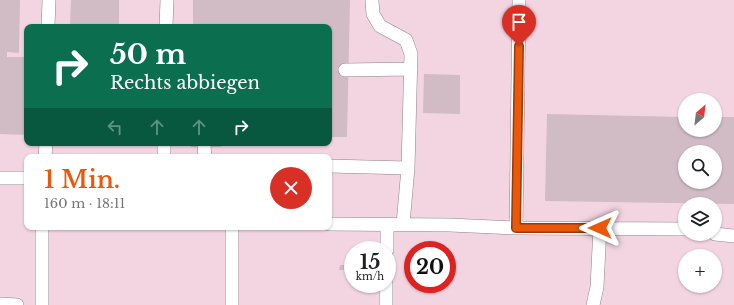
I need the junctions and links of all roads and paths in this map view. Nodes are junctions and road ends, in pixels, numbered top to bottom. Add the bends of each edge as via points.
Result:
1 (49, 0) edge
2 (166, 0) edge
3 (519, 0) edge
4 (372, 1) dead end
5 (48, 24) edge
6 (166, 24) edge
7 (411, 69) junction
8 (345, 70) dead end
9 (332, 166) edge
10 (408, 168) junction
11 (0, 178) edge
12 (24, 178) edge
13 (332, 224) edge
14 (403, 224) junction
15 (387, 225) junction
16 (516, 228) junction
17 (600, 228) junction
18 (678, 229) edge
19 (42, 230) edge
20 (232, 230) edge
21 (722, 235) edge
22 (734, 236) edge
23 (387, 241) edge
24 (386, 293) edge
25 (0, 304) edge
26 (18, 305) edge
27 (42, 305) edge
28 (232, 305) edge
29 (386, 305) edge
30 (593, 305) edge

1 - 5 lane
2 - 6 lane
3 - 16 lane
4 - 7 lane via 373,14 380,26 406,40 412,54
7 - 8 lane
7 - 10 lane
9 - 10 lane
10 - 14 lane
11 - 12 lane
13 - 15 lane
14 - 15 lane
14 - 16 lane
15 - 23 lane
16 - 17 lane
17 - 18 lane
17 - 30 lane via 597,286
19 - 27 lane
20 - 28 lane
21 - 22 lane
24 - 29 lane
25 - 26 lane

